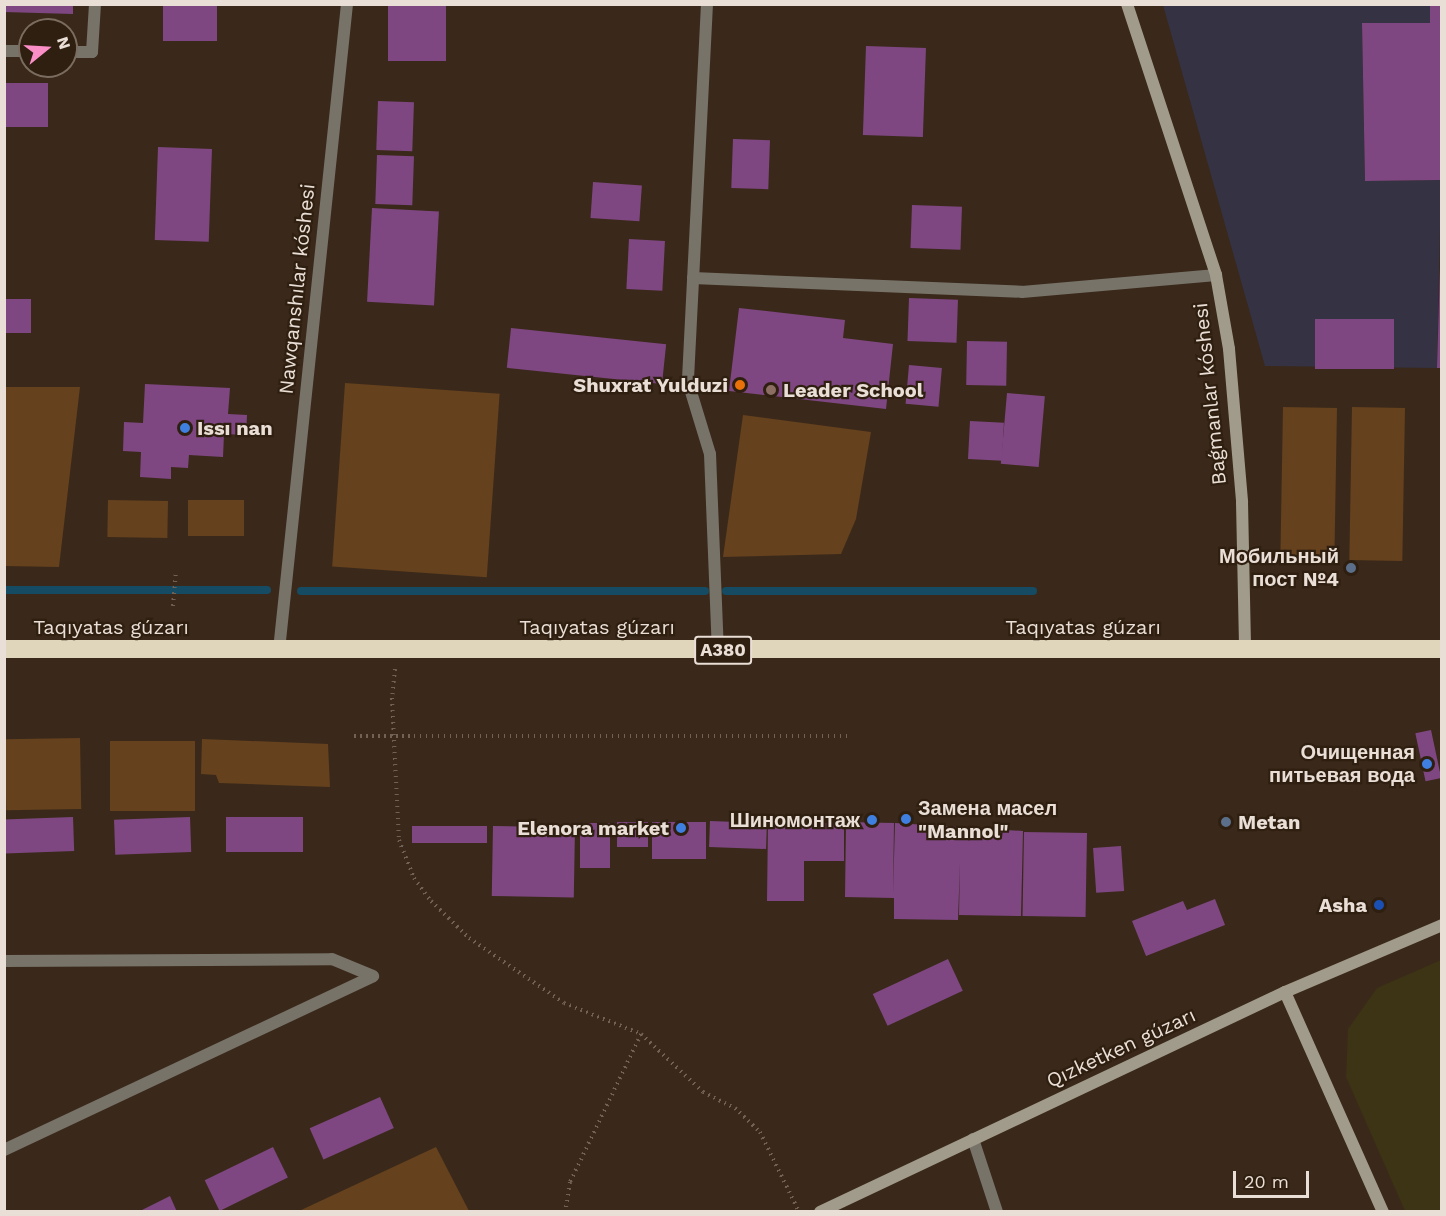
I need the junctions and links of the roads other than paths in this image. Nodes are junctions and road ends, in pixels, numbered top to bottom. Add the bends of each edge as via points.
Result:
1 (95, 4) edge
2 (347, 4) edge
3 (707, 4) edge
4 (1127, 4) edge
5 (78, 52) edge
6 (1216, 275) junction
7 (693, 278) junction
8 (4, 649) edge
9 (1245, 649) junction
10 (1442, 649) edge
11 (279, 650) junction
12 (718, 650) junction
13 (1442, 925) edge
14 (4, 961) edge
15 (1285, 992) junction
16 (973, 1139) junction
17 (4, 1150) edge
18 (820, 1212) edge
19 (997, 1212) edge
20 (1383, 1212) edge

1 - 5 street via 92,52
2 - 11 street, Nawqanshılar kóshesi
3 - 7 street
4 - 6 street, Baǵmanlar kóshesi
6 - 7 street via 1022,292
6 - 9 street, Baǵmanlar kóshesi via 1229,349 1242,501
7 - 12 street via 688,382 710,454
8 - 11 highway, Taqıyatas gúzarı / A380
9 - 10 highway, Taqıyatas gúzarı / A380
9 - 12 highway, Taqıyatas gúzarı / A380
11 - 12 highway, Taqıyatas gúzarı / A380
13 - 15 street, Qızketken gúzarı
14 - 17 street via 332,958 373,976
15 - 16 street, Qızketken gúzarı
15 - 20 street
16 - 18 street, Qızketken gúzarı
16 - 19 street

